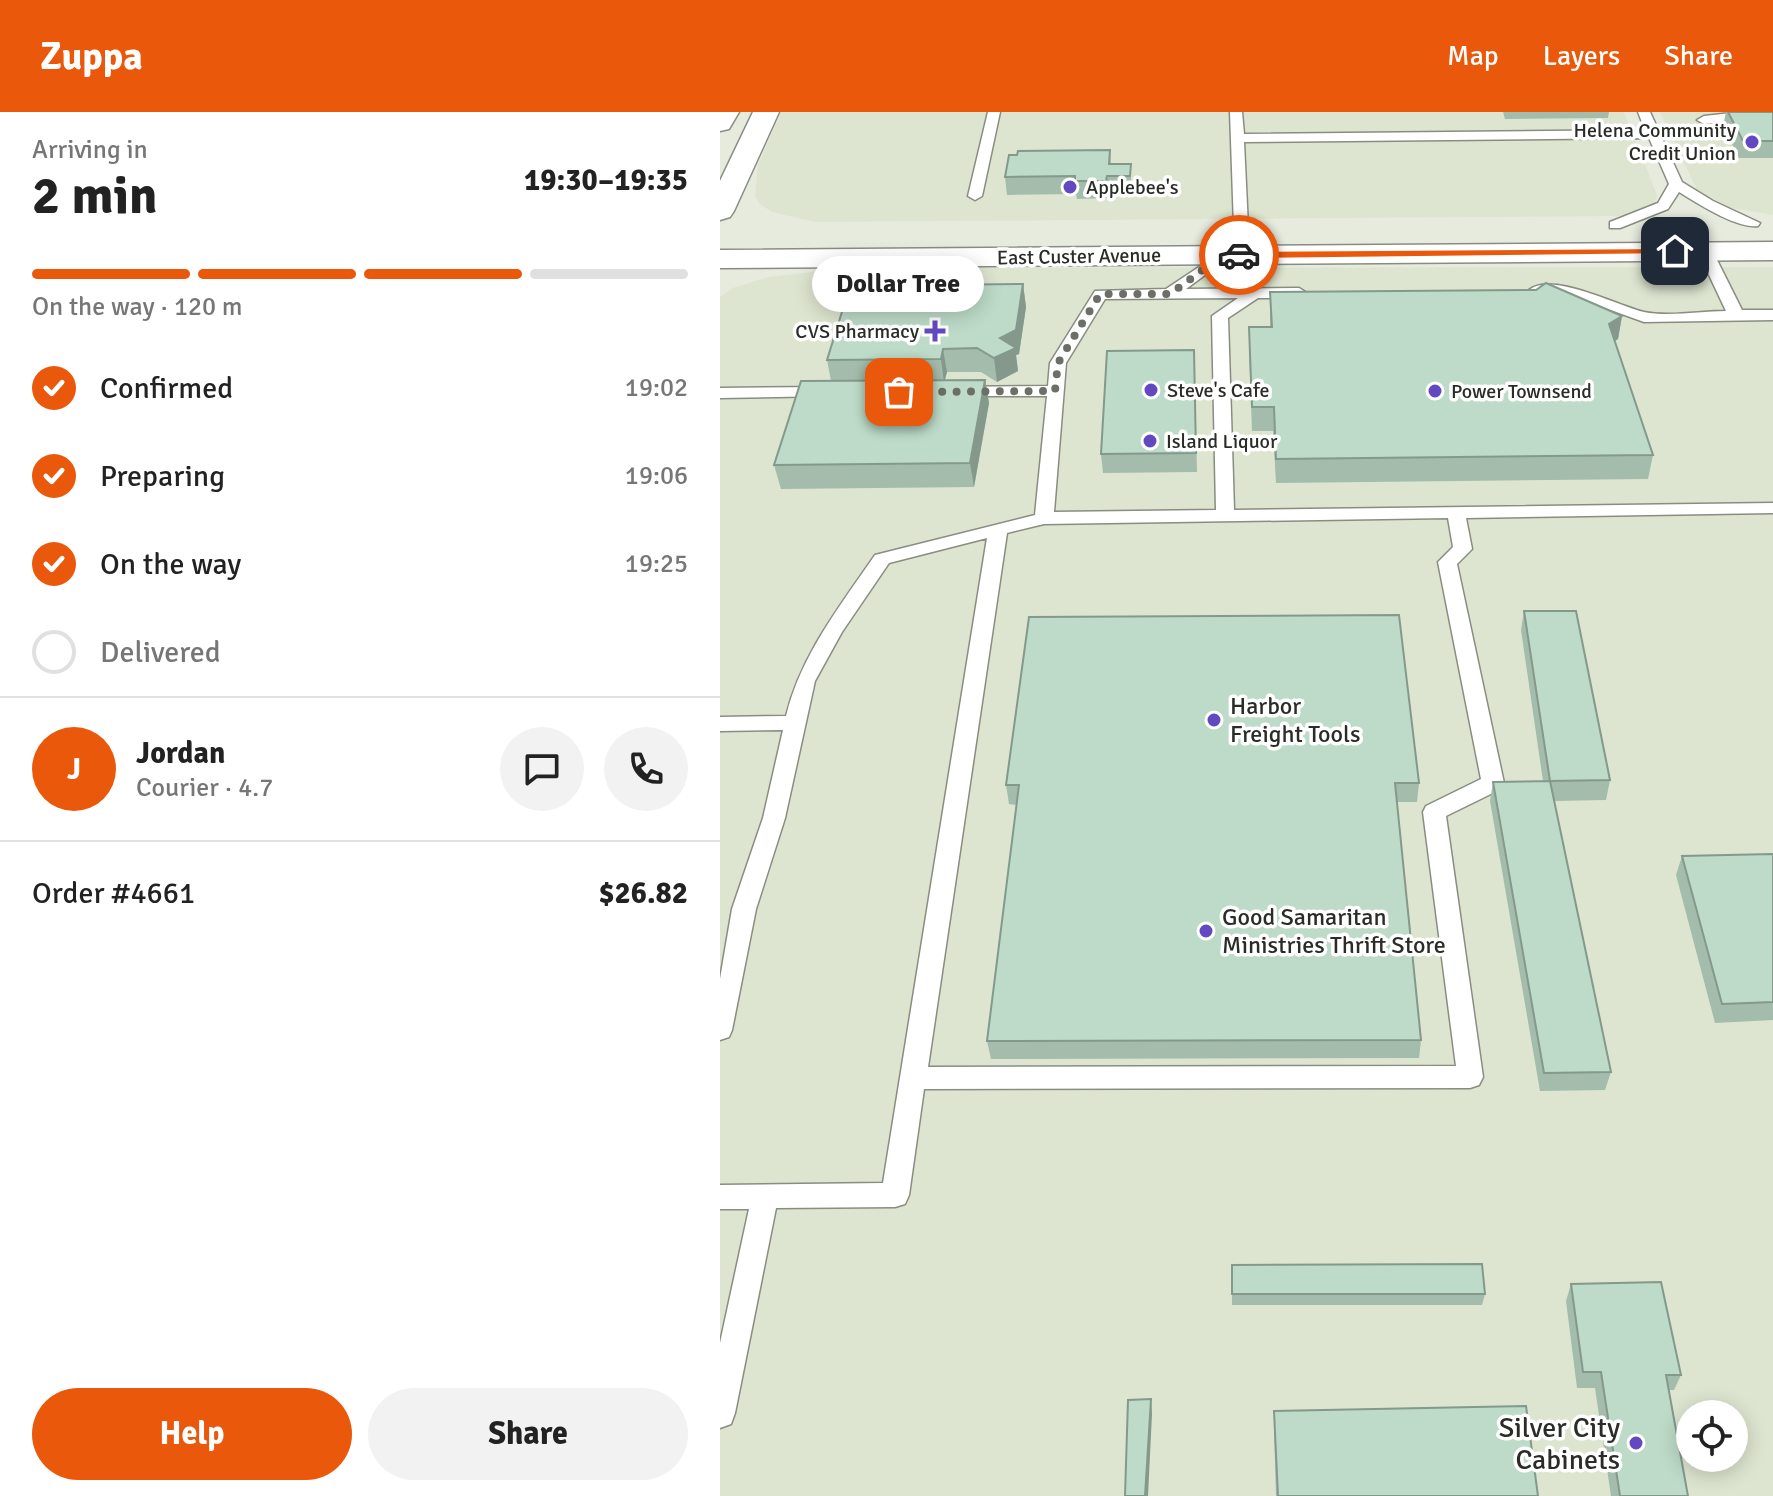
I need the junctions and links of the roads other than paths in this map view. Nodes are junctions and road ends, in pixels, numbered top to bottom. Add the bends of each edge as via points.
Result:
1 (766, 112) edge
2 (994, 112) edge
3 (1236, 112) edge
4 (1644, 112) edge
5 (1741, 116) edge
6 (1704, 120) dead end
7 (1654, 134) junction
8 (1237, 138) junction
9 (1676, 184) junction
10 (975, 196) dead end
11 (1763, 223) edge
12 (725, 224) edge
13 (1692, 224) junction
14 (1585, 225) dead end
15 (1615, 225) junction
16 (1209, 227) dead end
17 (1255, 227) joint
18 (1705, 251) junction
19 (1773, 251) edge
20 (1223, 255) junction
21 (720, 259) edge
22 (1525, 290) edge
23 (1257, 293) junction
24 (1320, 293) edge
25 (1170, 294) junction
26 (1736, 315) junction
27 (1773, 315) edge
28 (1055, 391) junction
29 (837, 392) edge
30 (946, 392) edge
31 (720, 393) edge
32 (1773, 508) edge
33 (1456, 514) junction
34 (1225, 516) junction
35 (1044, 518) junction
36 (998, 530) junction
37 (795, 723) junction
38 (720, 724) edge
39 (720, 1030) edge
40 (912, 1078) junction
41 (765, 1196) junction
42 (720, 1197) edge
43 (720, 1413) edge

1 - 12 main road
2 - 10 lane
3 - 8 lane
4 - 7 lane
5 - 6 lane
7 - 8 lane
7 - 9 lane
8 - 17 lane
9 - 11 lane via 1708,204
9 - 15 lane via 1663,206
11 - 13 main road
13 - 15 main road
13 - 18 lane
14 - 15 main road
16 - 17 main road
18 - 19 main road, East Custer Avenue
18 - 20 main road, East Custer Avenue
18 - 26 lane
20 - 21 main road, East Custer Avenue
20 - 25 lane
22 - 26 lane via 1574,292 1644,317
23 - 24 lane
23 - 25 lane
23 - 34 lane via 1220,316
25 - 28 lane via 1100,294 1058,363
26 - 27 lane
28 - 30 lane
28 - 35 lane
29 - 31 lane
32 - 33 lane
33 - 34 lane
33 - 40 lane via 1463,549 1447,562 1493,783 1434,812 1470,1077
34 - 35 lane
35 - 36 lane
36 - 37 lane via 882,559 805,681
36 - 40 lane
37 - 38 lane
37 - 39 lane via 774,818 744,909
40 - 41 lane via 895,1195
41 - 42 lane
41 - 43 lane

